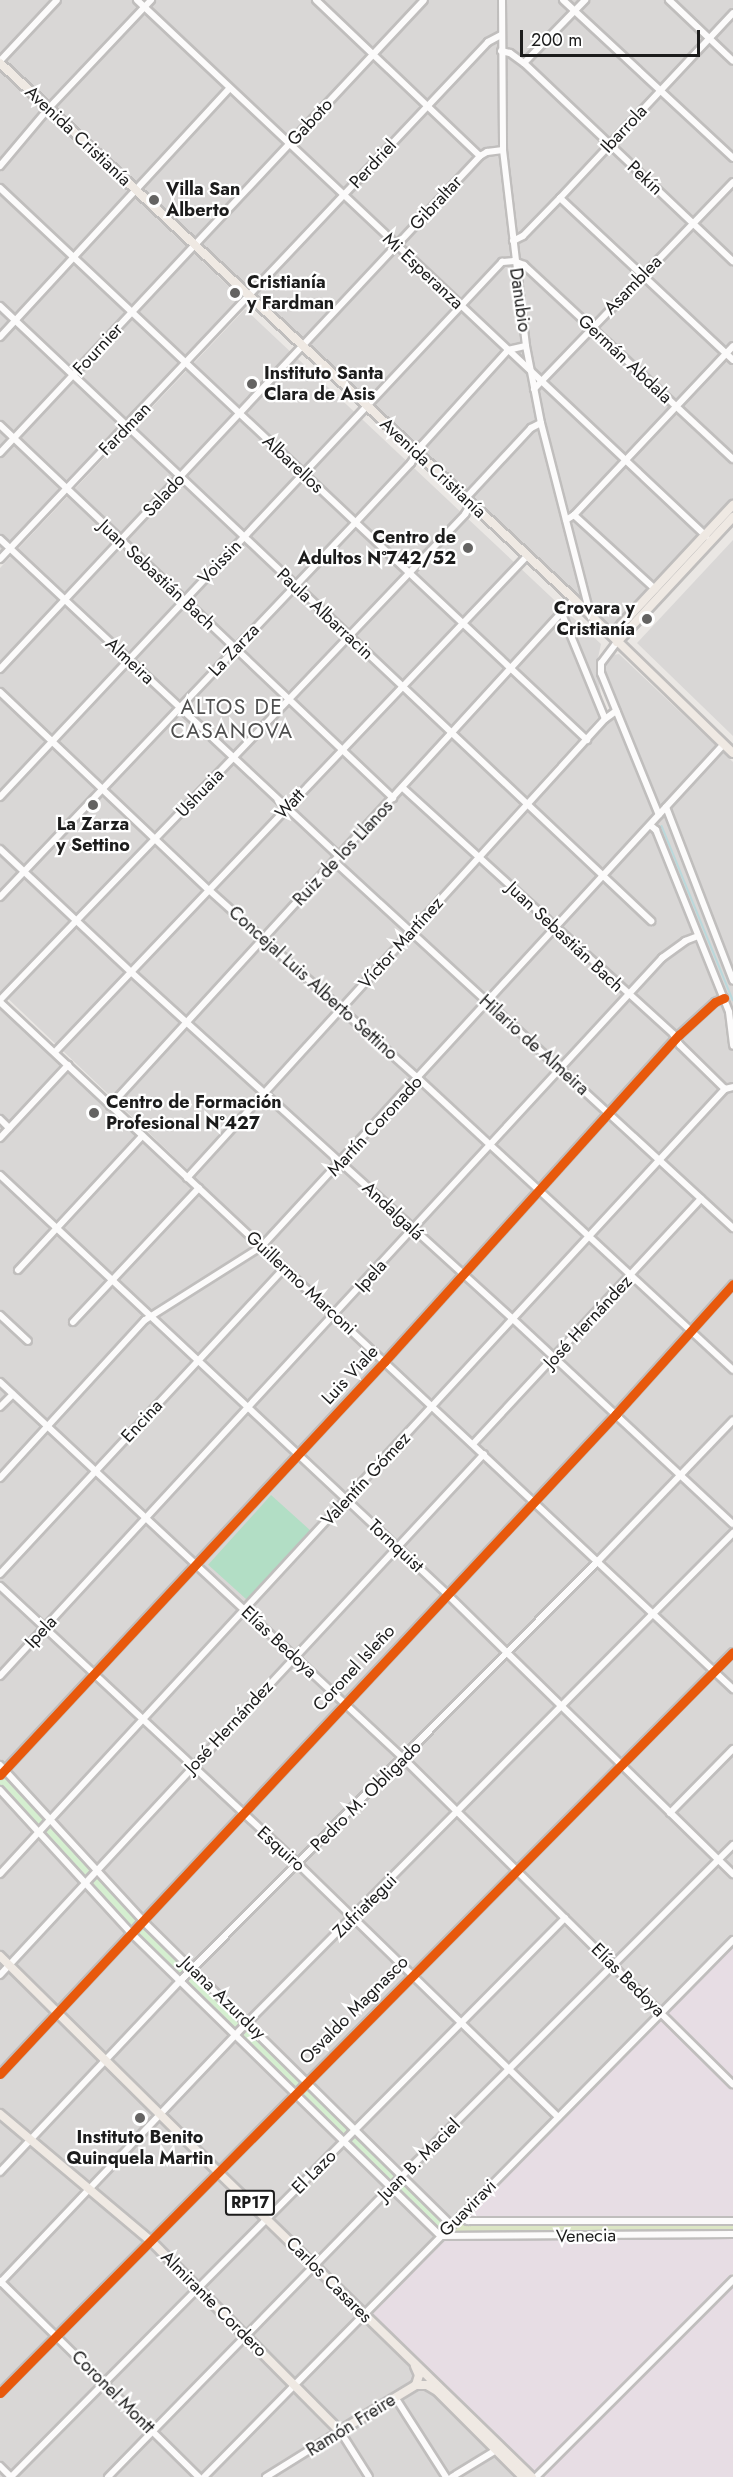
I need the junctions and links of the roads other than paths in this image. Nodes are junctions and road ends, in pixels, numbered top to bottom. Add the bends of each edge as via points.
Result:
1 (57, 0) edge
2 (137, 0) edge
3 (151, 0) edge
4 (424, 0) edge
5 (502, 0) edge
6 (563, 0) edge
7 (585, 0) edge
8 (669, 0) edge
9 (318, 1) edge
10 (144, 7) junction
11 (575, 11) junction
12 (733, 13) edge
13 (501, 35) junction
14 (709, 39) junction
15 (501, 51) junction
16 (373, 55) junction
17 (733, 61) edge
18 (0, 62) edge
19 (524, 63) junction
20 (229, 89) junction
21 (660, 91) junction
22 (427, 106) junction
23 (48, 109) junction
24 (609, 144) junction
25 (289, 145) junction
26 (503, 150) junction
27 (480, 156) junction
28 (733, 158) edge
29 (0, 166) edge
30 (733, 182) edge
31 (0, 188) edge
32 (136, 190) junction
33 (344, 195) junction
34 (560, 198) junction
35 (693, 223) junction
36 (513, 241) junction
37 (196, 245) junction
38 (396, 246) junction
39 (72, 256) junction
40 (514, 261) junction
41 (733, 261) edge
42 (643, 275) junction
43 (247, 296) junction
44 (0, 306) edge
45 (460, 306) junction
46 (132, 313) junction
47 (15, 320) junction
48 (592, 328) junction
49 (0, 336) edge
50 (526, 346) junction
51 (733, 346) edge
52 (303, 347) junction
53 (508, 350) junction
54 (726, 354) junction
55 (733, 360) edge
56 (187, 363) junction
57 (531, 371) junction
58 (74, 374) junction
59 (542, 381) junction
60 (534, 388) junction
61 (367, 406) junction
62 (676, 406) junction
63 (240, 414) junction
64 (541, 423) junction
65 (0, 425) edge
66 (128, 426) junction
67 (14, 439) junction
68 (0, 453) edge
69 (416, 453) junction
70 (626, 459) junction
71 (733, 459) edge
72 (303, 474) junction
73 (182, 476) junction
74 (67, 489) junction
75 (468, 502) junction
76 (733, 505) edge
77 (574, 515) junction
78 (733, 517) edge
79 (566, 520) junction
80 (356, 524) junction
81 (244, 538) junction
82 (708, 538) junction
83 (0, 539) edge
84 (122, 541) junction
85 (10, 549) junction
86 (526, 557) junction
87 (0, 559) edge
88 (407, 574) junction
89 (295, 586) junction
90 (655, 589) junction
91 (587, 593) junction
92 (64, 600) junction
93 (184, 601) junction
94 (576, 601) junction
95 (561, 614) junction
96 (591, 616) junction
97 (461, 624) junction
98 (348, 637) junction
99 (617, 642) junction
100 (235, 648) junction
101 (128, 660) junction
102 (600, 668) junction
103 (0, 669) edge
104 (510, 670) junction
105 (587, 675) junction
106 (402, 687) junction
107 (0, 692) edge
108 (289, 699) junction
109 (180, 709) junction
110 (616, 711) junction
111 (605, 719) junction
112 (452, 734) junction
113 (586, 740) junction
114 (52, 742) junction
115 (724, 744) junction
116 (342, 750) junction
117 (733, 753) edge
118 (233, 758) junction
119 (403, 788) junction
120 (102, 789) junction
121 (0, 797) edge
122 (393, 798) junction
123 (527, 805) junction
124 (666, 807) junction
125 (286, 808) junction
126 (659, 814) junction
127 (650, 825) junction
128 (156, 840) junction
129 (0, 849) edge
130 (478, 858) junction
131 (337, 859) junction
132 (24, 872) junction
133 (605, 875) junction
134 (210, 890) junction
135 (0, 897) edge
136 (651, 921) dead end
137 (78, 922) junction
138 (556, 927) junction
139 (411, 932) junction
140 (698, 936) junction
141 (263, 939) junction
142 (730, 967) edge
143 (131, 972) junction
144 (733, 981) edge
145 (627, 994) junction
146 (724, 998) junction
147 (0, 1001) edge
148 (488, 1003) junction
149 (342, 1008) junction
150 (187, 1022) junction
151 (676, 1039) junction
152 (733, 1046) edge
153 (55, 1052) junction
154 (68, 1065) junction
155 (561, 1069) junction
156 (419, 1079) junction
157 (733, 1087) edge
158 (725, 1089) junction
159 (264, 1092) junction
160 (110, 1106) junction
161 (610, 1114) junction
162 (0, 1119) edge
163 (9, 1128) junction
164 (142, 1136) junction
165 (0, 1138) edge
166 (491, 1146) junction
167 (660, 1160) junction
168 (341, 1163) junction
169 (0, 1175) edge
170 (188, 1178) junction
171 (199, 1188) junction
172 (541, 1191) junction
173 (701, 1199) junction
174 (57, 1228) junction
175 (733, 1228) edge
176 (413, 1229) junction
177 (591, 1237) junction
178 (262, 1246) junction
179 (284, 1268) junction
180 (18, 1270) dead end
181 (464, 1275) junction
182 (632, 1275) junction
183 (112, 1282) junction
184 (733, 1284) edge
185 (0, 1315) edge
186 (335, 1315) junction
187 (150, 1317) junction
188 (514, 1320) junction
189 (73, 1322) dead end
190 (691, 1331) junction
191 (28, 1341) dead end
192 (555, 1357) junction
193 (385, 1361) junction
194 (197, 1362) junction
195 (733, 1370) edge
196 (0, 1382) edge
197 (13, 1394) junction
198 (0, 1407) edge
199 (433, 1407) junction
200 (249, 1408) junction
201 (616, 1414) junction
202 (733, 1420) edge
203 (48, 1426) junction
204 (474, 1444) junction
205 (484, 1454) junction
206 (298, 1455) junction
207 (95, 1471) junction
208 (680, 1476) junction
209 (0, 1478) edge
210 (534, 1500) junction
211 (347, 1501) junction
212 (145, 1518) junction
213 (733, 1524) edge
214 (733, 1533) edge
215 (397, 1547) junction
216 (598, 1561) junction
217 (196, 1564) junction
218 (0, 1574) edge
219 (0, 1586) edge
220 (446, 1593) junction
221 (245, 1610) junction
222 (655, 1615) junction
223 (45, 1628) junction
224 (733, 1652) edge
225 (507, 1653) junction
226 (295, 1657) junction
227 (714, 1671) junction
228 (95, 1673) junction
229 (0, 1676) edge
230 (733, 1689) edge
231 (344, 1703) junction
232 (562, 1707) junction
233 (143, 1720) junction
234 (733, 1749) edge
235 (403, 1758) junction
236 (193, 1766) junction
237 (620, 1766) junction
238 (3, 1767) edge
239 (0, 1775) edge
240 (0, 1790) edge
241 (457, 1812) junction
242 (241, 1813) junction
243 (670, 1813) junction
244 (50, 1820) junction
245 (39, 1833) junction
246 (733, 1845) edge
247 (718, 1860) junction
248 (298, 1864) junction
249 (97, 1871) junction
250 (517, 1871) junction
251 (0, 1874) edge
252 (733, 1874) edge
253 (86, 1883) junction
254 (354, 1918) junction
255 (565, 1918) junction
256 (142, 1920) junction
257 (130, 1932) junction
258 (733, 1940) edge
259 (0, 1956) edge
260 (9, 1965) junction
261 (613, 1966) junction
262 (194, 1970) junction
263 (0, 1975) edge
264 (411, 1977) junction
265 (180, 1981) junction
266 (56, 2013) junction
267 (661, 2013) junction
268 (248, 2022) junction
269 (460, 2022) junction
270 (236, 2035) junction
271 (105, 2061) junction
272 (509, 2070) junction
273 (0, 2074) edge
274 (307, 2080) junction
275 (733, 2084) edge
276 (295, 2093) junction
277 (0, 2114) edge
278 (159, 2114) junction
279 (558, 2117) junction
280 (355, 2129) junction
281 (29, 2141) junction
282 (343, 2142) junction
283 (0, 2172) edge
284 (218, 2172) junction
285 (402, 2176) junction
286 (390, 2188) junction
287 (89, 2190) junction
288 (460, 2217) junction
289 (267, 2219) junction
290 (733, 2221) edge
291 (452, 2225) junction
292 (733, 2234) edge
293 (440, 2236) junction
294 (150, 2241) junction
295 (315, 2267) junction
296 (733, 2280) edge
297 (0, 2282) edge
298 (199, 2289) junction
299 (363, 2314) junction
300 (57, 2336) junction
301 (246, 2337) junction
302 (414, 2363) junction
303 (105, 2383) junction
304 (295, 2385) junction
305 (416, 2385) junction
306 (0, 2393) edge
307 (395, 2397) junction
308 (153, 2431) junction
309 (340, 2431) junction
310 (496, 2451) junction
311 (0, 2466) edge
312 (11, 2477) edge
313 (108, 2477) edge
314 (200, 2477) edge
315 (204, 2477) edge
316 (266, 2477) edge
317 (369, 2477) edge
318 (446, 2477) edge
319 (452, 2477) edge
320 (523, 2477) edge
321 (534, 2477) edge

1 - 18 street
2 - 10 street, Mi Esperanza
3 - 10 street
4 - 16 street, Gaboto
5 - 13 street, Danubio
6 - 11 street
7 - 11 street
8 - 14 street
9 - 16 street
10 - 20 street, Mi Esperanza
10 - 23 street
11 - 19 street
11 - 21 street
12 - 14 street, Ibarrola
13 - 15 street, Danubio
13 - 22 street, Perdriel via 491,38
14 - 17 street
14 - 21 street, Ibarrola
15 - 19 street, Pekín
15 - 26 street, Danubio
16 - 22 street
16 - 25 street, Gaboto
18 - 23 main road, Avenida Cristianía
19 - 24 street, Pekín
20 - 25 street, Mi Esperanza
20 - 32 street
21 - 24 street, Ibarrola
21 - 28 street
22 - 27 street
22 - 33 street, Perdriel
23 - 29 street
23 - 32 main road, Avenida Cristianía
24 - 34 street, Ibarrola
24 - 35 street, Pekín
25 - 33 street, Mi Esperanza
25 - 37 street, Gaboto
26 - 27 street
26 - 36 street, Danubio
27 - 38 street, Gibraltar
30 - 35 street, Asamblea
31 - 39 street, Albarellos
32 - 37 main road, Avenida Cristianía
32 - 39 street
33 - 38 street, Mi Esperanza
33 - 43 street, Perdriel
34 - 36 street, Ibarrola via 523,236
34 - 42 street
35 - 41 street, Pekín
35 - 42 street, Asamblea
36 - 40 street, Danubio
37 - 43 main road, Avenida Cristianía
37 - 46 street, Fournier
38 - 45 street, Mi Esperanza
38 - 52 street, Gibraltar
39 - 46 street, Albarellos
39 - 47 street
40 - 45 street via 497,264
40 - 48 street, Germán Abdala
40 - 50 street, Danubio
42 - 48 street, Asamblea
42 - 54 street
43 - 52 main road, Avenida Cristianía
43 - 56 street, Fardman
44 - 47 street, Paula Albarracin
45 - 53 street, Mi Esperanza
45 - 61 street
46 - 56 street, Albarellos
46 - 58 street, Fournier
47 - 49 street
47 - 58 street, Paula Albarracin
48 - 59 street, Asamblea
48 - 62 street, Germán Abdala
50 - 53 street
50 - 57 street, Danubio
51 - 54 street
52 - 61 main road, Avenida Cristianía
52 - 63 street, Salado
53 - 57 street, Mi Esperanza
53 - 69 street
54 - 55 street
54 - 62 street
56 - 63 street, Albarellos
56 - 66 street, Fardman
57 - 59 street, Mi Esperanza
57 - 60 street, Danubio
58 - 66 street, Paula Albarracin
58 - 67 street, Fournier
59 - 60 street, Asamblea
59 - 70 street, Mi Esperanza
60 - 64 street, Danubio
61 - 69 main road, Avenida Cristianía
61 - 72 street, Voissin
62 - 70 street
62 - 71 street, Germán Abdala
63 - 72 street, Albarellos
63 - 73 street, Salado
64 - 75 street, Ushuaia via 531,428
64 - 79 street, Danubio
65 - 67 street, Juan Sebastián Bach
66 - 73 street, Paula Albarracin
66 - 74 street, Fardman
67 - 68 street, Fournier
67 - 74 street, Juan Sebastián Bach
69 - 75 main road, Avenida Cristianía
69 - 80 street, La Zarza
70 - 77 street
70 - 82 street, Mi Esperanza
72 - 80 street, Albarellos
72 - 81 street, Voissin
73 - 81 street, Paula Albarracin
73 - 84 street, Salado
74 - 84 street, Juan Sebastián Bach
74 - 85 street, Fardman
75 - 86 main road, Avenida Cristianía
75 - 88 street, Ushuaia via 465,514
76 - 82 main road
77 - 79 street
77 - 90 street
78 - 82 main road
79 - 91 street, Danubio
80 - 88 street, Albarellos
80 - 89 street, La Zarza
81 - 89 street, Paula Albarracin
81 - 93 street, Voissin
82 - 90 main road
82 - 99 main road
83 - 85 street, Almeira
84 - 92 street, Salado
84 - 93 street, Juan Sebastián Bach
85 - 87 street, Fardman
85 - 92 street, Almeira
86 - 94 main road, Avenida Cristianía
86 - 97 street, Watt
88 - 97 street, Albarellos
88 - 98 street, Ushuaia
89 - 98 street, Paula Albarracin
89 - 100 street, La Zarza
90 - 99 main road via 618,629
91 - 94 street
91 - 96 street, Danubio
92 - 101 street, Almeira
92 - 103 street, Salado
93 - 100 street, Juan Sebastián Bach
93 - 101 street, Voissin
94 - 95 street, Ruiz de los Llanos
94 - 96 main road, Avenida Cristianía
95 - 104 street, Ruiz de los Llanos
95 - 105 street
96 - 99 main road, Avenida Cristianía
97 - 104 street, Albarellos
97 - 106 street, Watt
98 - 106 street, Paula Albarracin
98 - 108 street, Ushuaia
99 - 102 street
99 - 115 main road, Avenida Cristianía
100 - 108 street, Juan Sebastián Bach
100 - 109 street, La Zarza
101 - 109 street, Almeira
101 - 114 street, Voissin
102 - 105 street
102 - 110 street
104 - 112 street, Ruiz de los Llanos
104 - 113 street, Albarellos
105 - 111 street
106 - 112 street, Paula Albarracin
106 - 116 street, Watt
107 - 114 street, Concejal Luis Alberto Settino
108 - 116 street, Juan Sebastián Bach
108 - 118 street, Ushuaia
109 - 118 street, Almeira
109 - 120 street, La Zarza
110 - 111 street, Víctor Martínez
110 - 126 street
111 - 113 street, Víctor Martínez
112 - 119 street, Ruiz de los Llanos
112 - 123 street, Paula Albarracin
113 - 123 street, Víctor Martínez
114 - 120 street, Concejal Luis Alberto Settino
114 - 121 street, Voissin
115 - 117 main road, Avenida Cristianía
115 - 124 street, Martín Coronado
116 - 122 street, Juan Sebastián Bach
116 - 125 street, Watt
118 - 125 street, Almeira
118 - 128 street, Ushuaia
119 - 122 street, Ruiz de los Llanos
119 - 130 street, Juan Sebastián Bach
120 - 128 street, Concejal Luis Alberto Settino
120 - 132 street, La Zarza
122 - 131 street, Ruiz de los Llanos
123 - 130 street, Víctor Martínez
123 - 133 street, Paula Albarracin
124 - 126 street, Martín Coronado
124 - 142 street
125 - 131 street, Almeira
125 - 134 street, Watt
126 - 127 street, Martín Coronado
127 - 133 street, Martín Coronado
127 - 140 street via 656,830
128 - 134 street, Concejal Luis Alberto Settino
128 - 137 street, Ushuaia
129 - 132 street, Andalgalá
130 - 138 street, Juan Sebastián Bach
130 - 139 street, Víctor Martínez
131 - 139 street, Hilario de Almeira
131 - 141 street, Ruiz de los Llanos
132 - 135 street, La Zarza
132 - 137 street, Andalgalá
133 - 136 street, Paula Albarracin
133 - 138 street, Martín Coronado
134 - 141 street, Concejal Luis Alberto Settino
134 - 143 street, Watt
137 - 143 street, Andalgalá
137 - 147 street, Ushuaia
138 - 145 street, Juan Sebastián Bach
138 - 148 street, Martín Coronado
139 - 148 street, Hilario de Almeira
139 - 149 street, Víctor Martínez
140 - 145 street, Ipela via 666,954
140 - 146 street
141 - 149 street, Concejal Luis Alberto Settino
141 - 150 street, Ruiz de los Llanos
142 - 144 street
143 - 150 street, Andalgalá
143 - 153 street, Watt
145 - 151 street, Juan Sebastián Bach
145 - 155 street, Ipela
146 - 151 street, Luis Viale
146 - 152 street via 731,1018
147 - 153 street, Guillermo Marconi
148 - 155 street, Hilario de Almeira
148 - 156 street, Martín Coronado
149 - 156 street, Concejal Luis Alberto Settino
149 - 159 street, Víctor Martínez
150 - 159 street, Andalgalá
150 - 160 street, Ruiz de los Llanos
151 - 158 street, Juan Sebastián Bach
151 - 161 street, Luis Viale
153 - 154 street, Guillermo Marconi
154 - 160 street, Guillermo Marconi
154 - 163 street
155 - 161 street, Hilario de Almeira
155 - 166 street, Ipela
156 - 166 street, Concejal Luis Alberto Settino
156 - 168 street, Martín Coronado
157 - 158 street
158 - 167 street, Valentín Gómez
159 - 168 street, Andalgalá
159 - 170 street, Víctor Martínez
160 - 164 street, Guillermo Marconi
161 - 167 street, Hilario de Almeira
161 - 172 street, Luis Viale
162 - 163 street
163 - 165 street
164 - 170 street, Guillermo Marconi
164 - 174 street
166 - 172 street, Concejal Luis Alberto Settino
166 - 176 street, Ipela
167 - 173 street, Hilario de Almeira
167 - 177 street, Valentín Gómez
168 - 176 street, Andalgalá
168 - 178 street, Martín Coronado
169 - 174 street, Tornquist
170 - 171 street, Guillermo Marconi
171 - 178 street, Guillermo Marconi
171 - 183 street
172 - 177 street, Concejal Luis Alberto Settino
172 - 181 street, Luis Viale
173 - 175 street, Hilario de Almeira
173 - 182 street, José Hernández
174 - 180 street
174 - 183 street, Tornquist
176 - 181 street, Andalgalá
176 - 186 street, Ipela
177 - 182 street, Concejal Luis Alberto Settino
177 - 188 street, Valentín Gómez
178 - 179 street, Guillermo Marconi
178 - 187 street, Martín Coronado
179 - 186 street, Guillermo Marconi
179 - 194 street, Encina
181 - 188 street, Andalgalá
181 - 193 street, Luis Viale
182 - 190 street, Concejal Luis Alberto Settino
182 - 192 street, José Hernández
183 - 187 street, Tornquist
183 - 189 street
184 - 190 street, Coronel Isleño
185 - 191 street
186 - 193 street, Guillermo Marconi
186 - 200 street, Ipela
187 - 194 street, Tornquist
187 - 203 street, Martín Coronado
188 - 192 street, Andalgalá
188 - 199 street, Valentín Gómez
190 - 195 street, Concejal Luis Alberto Settino
190 - 201 street, Coronel Isleño
192 - 201 street, Andalgalá
192 - 204 street, José Hernández
193 - 199 street, Guillermo Marconi
193 - 206 street, Luis Viale
194 - 200 street, Tornquist
194 - 207 street, Encina
196 - 197 street, Elías Bedoya
197 - 198 street
197 - 203 street, Elías Bedoya
199 - 204 street, Guillermo Marconi
199 - 211 street, Valentín Gómez
200 - 206 street, Tornquist
200 - 212 street, Ipela
201 - 208 street, Andalgalá
201 - 210 street, Coronel Isleño
202 - 208 street, Pedro M. Obligado
203 - 207 street, Elías Bedoya
203 - 209 street, Martín Coronado
204 - 205 street, Guillermo Marconi
205 - 210 street, Guillermo Marconi
205 - 215 street, José Hernández
206 - 211 street, Tornquist
206 - 217 street, Luis Viale
207 - 212 street, Elías Bedoya
207 - 218 street, Encina
208 - 213 street, Andalgalá
208 - 216 street, Pedro M. Obligado
210 - 216 street, Guillermo Marconi
210 - 220 street, Coronel Isleño
211 - 215 street, Tornquist
211 - 221 street, Valentín Gómez
212 - 217 street, Elías Bedoya
212 - 223 street, Ipela
214 - 222 street, Zufriategui
215 - 220 street, Tornquist
215 - 226 street, José Hernández
216 - 222 street, Guillermo Marconi
216 - 225 street, Pedro M. Obligado
217 - 221 street, Elías Bedoya
217 - 228 street, Luis Viale
219 - 223 street, Esquiro
220 - 225 street, Tornquist
220 - 231 street, Coronel Isleño
221 - 226 street, Elías Bedoya
221 - 233 street, Valentín Gómez
222 - 227 street, Guillermo Marconi
222 - 232 street, Zufriategui
223 - 228 street, Esquiro
223 - 229 street, Ipela
224 - 227 street, Osvaldo Magnasco
225 - 232 street, Tornquist
225 - 235 street, Pedro M. Obligado
226 - 231 street, Elías Bedoya
226 - 236 street, José Hernández
227 - 230 street, Guillermo Marconi
227 - 237 street, Osvaldo Magnasco
228 - 233 street, Esquiro
228 - 238 street, Luis Viale
231 - 235 street, Elías Bedoya
231 - 242 street, Coronel Isleño
232 - 237 street, Tornquist
232 - 241 street, Zufriategui
233 - 236 street, Esquiro
233 - 244 street, Valentín Gómez
234 - 243 street
235 - 241 street, Elías Bedoya
235 - 248 street, Pedro M. Obligado
236 - 242 street, Esquiro
236 - 249 street, José Hernández
237 - 243 street, Tornquist
237 - 250 street, Osvaldo Magnasco
238 - 239 street, Luis Viale
238 - 244 street, Juana Azurduy
240 - 245 street, Juana Azurduy
241 - 250 street, Elías Bedoya
241 - 254 street, Zufriategui
242 - 248 street, Esquiro
242 - 256 street, Coronel Isleño
243 - 247 street, Tornquist
244 - 245 street, Valentín Gómez
244 - 249 street, Juana Azurduy
245 - 251 street, Valentín Gómez
245 - 253 street, Juana Azurduy
246 - 247 street, Juan B. Maciel
247 - 252 street, Tornquist
247 - 261 street, Juan B. Maciel
248 - 254 street, Esquiro
248 - 262 street, Pedro M. Obligado
249 - 253 street, José Hernández
249 - 256 street, Juana Azurduy
250 - 255 street, Elías Bedoya
250 - 264 street, Osvaldo Magnasco
253 - 257 street, Juana Azurduy
253 - 260 street, José Hernández
254 - 264 street, Esquiro
254 - 268 street, Zufriategui
255 - 261 street, Elías Bedoya
255 - 269 street, El Lazo
256 - 257 street, Coronel Isleño
256 - 262 street, Juana Azurduy
257 - 265 street, Juana Azurduy
257 - 266 street, Coronel Isleño
258 - 267 street, Guaviravi
259 - 260 main road, Carlos Casares / RP17
260 - 263 street, José Hernández
260 - 266 main road, Carlos Casares / RP17
261 - 267 street, Elías Bedoya
261 - 272 street, Juan B. Maciel
262 - 265 street, Pedro M. Obligado
262 - 268 street, Juana Azurduy
264 - 269 street, Esquiro
264 - 274 street, Osvaldo Magnasco
265 - 270 street, Juana Azurduy
265 - 271 street, Pedro M. Obligado
266 - 271 main road, Carlos Casares / RP17
266 - 273 street, Coronel Isleño
267 - 275 street, Elías Bedoya
267 - 279 street, Guaviravi
268 - 270 street, Zufriategui
268 - 274 street, Juana Azurduy
269 - 272 street, Esquiro
269 - 280 street, El Lazo
270 - 276 street, Juana Azurduy
270 - 278 street, Zufriategui
271 - 278 main road, Carlos Casares / RP17
271 - 281 street, Pedro M. Obligado
272 - 279 street, Esquiro
272 - 285 street, Juan B. Maciel
274 - 276 street, Osvaldo Magnasco
274 - 280 street, Juana Azurduy
276 - 282 street, Juana Azurduy
276 - 284 street, Osvaldo Magnasco
277 - 281 main road, Almirante Cordero
278 - 284 main road, Carlos Casares / RP17
278 - 287 street, Zufriategui
279 - 288 street, Guaviravi
280 - 282 street, El Lazo
280 - 285 street, Juana Azurduy
281 - 283 street, Pedro M. Obligado
281 - 287 main road, Almirante Cordero
282 - 286 street, Juana Azurduy
282 - 289 street, El Lazo
284 - 289 main road, Carlos Casares / RP17
284 - 294 street, Osvaldo Magnasco
285 - 286 street, Juan B. Maciel
285 - 291 street, Juana Azurduy
286 - 293 street, Juana Azurduy
286 - 295 street, Juan B. Maciel
287 - 294 main road, Almirante Cordero
287 - 297 street, Zufriategui
288 - 290 street, Venecia via 468,2221
288 - 291 street, Guaviravi
289 - 295 main road, Carlos Casares / RP17
289 - 298 street, El Lazo
291 - 293 street, Guaviravi
292 - 293 street, Venecia
293 - 299 street, Guaviravi
294 - 298 main road, Almirante Cordero
294 - 300 street, Osvaldo Magnasco
295 - 299 main road, Carlos Casares / RP17
295 - 301 street, Juan B. Maciel
296 - 321 street
297 - 300 street, Coronel Montt
298 - 301 main road, Almirante Cordero
298 - 303 street, El Lazo
299 - 302 main road, Carlos Casares / RP17
299 - 304 street, Guaviravi
300 - 303 street, Coronel Montt
300 - 306 street, Osvaldo Magnasco
301 - 304 main road, Almirante Cordero
301 - 308 street, Juan B. Maciel
302 - 305 main road, Ramón Freire via 419,2375
302 - 321 main road, Carlos Casares / RP17
303 - 308 street, Coronel Montt
303 - 312 street, El Lazo
304 - 309 main road, Almirante Cordero
304 - 315 street, Guaviravi
305 - 307 main road, Ramón Freire
305 - 310 main road via 427,2385 436,2391
307 - 309 main road, Ramón Freire
307 - 318 street
308 - 313 street, Juan B. Maciel
308 - 314 street, Coronel Montt
309 - 316 street, Ramón Freire
309 - 317 street
310 - 319 street
310 - 320 main road
311 - 312 street

